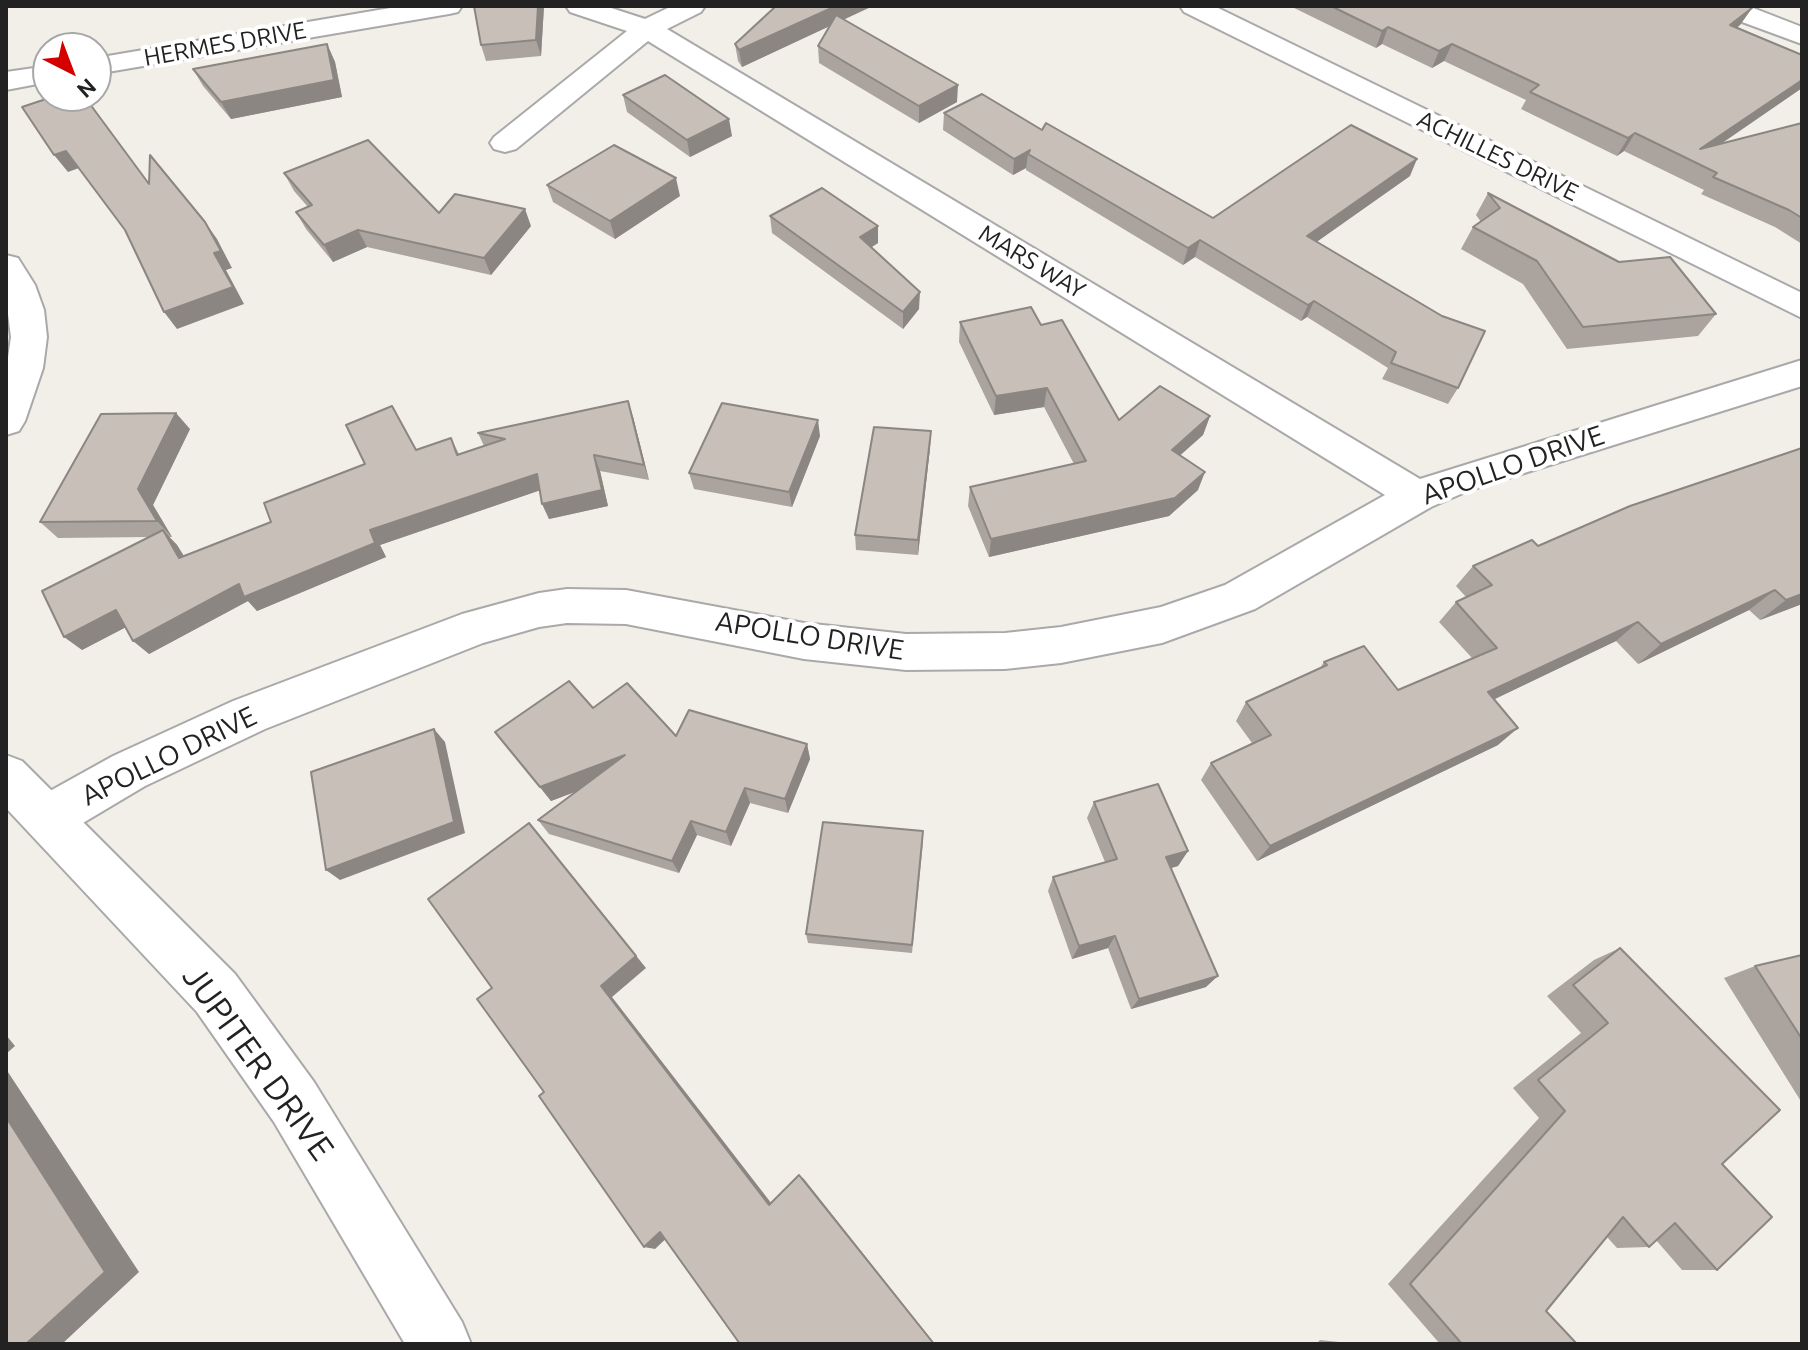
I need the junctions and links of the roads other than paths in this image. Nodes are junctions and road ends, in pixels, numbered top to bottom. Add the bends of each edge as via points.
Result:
1 (449, 6) edge
2 (579, 6) edge
3 (692, 6) edge
4 (1193, 6) edge
5 (1724, 6) edge
6 (647, 29) junction
7 (1802, 36) edge
8 (112, 63) edge
9 (32, 77) edge
10 (6, 81) edge
11 (505, 143) dead end
12 (6, 266) edge
13 (1802, 307) edge
14 (1802, 373) edge
15 (6, 421) edge
16 (1417, 496) junction
17 (6, 776) edge
18 (49, 817) junction
19 (440, 1344) edge

1 - 8 street, HERMES DRIVE
2 - 6 street
3 - 6 street
4 - 13 street, ACHILLES DRIVE
5 - 7 street
6 - 11 street
6 - 16 street, MARS WAY
9 - 10 street
12 - 15 street via 27,310 29,337 25,368
14 - 16 street, APOLLO DRIVE via 1494,467
16 - 18 street, APOLLO DRIVE via 1240,597 1162,625 1061,645 906,652 804,641 641,608 596,604 539,610 477,627 249,715 129,771
17 - 18 street, JUPITER DRIVE
18 - 19 street, JUPITER DRIVE via 216,993 294,1102

